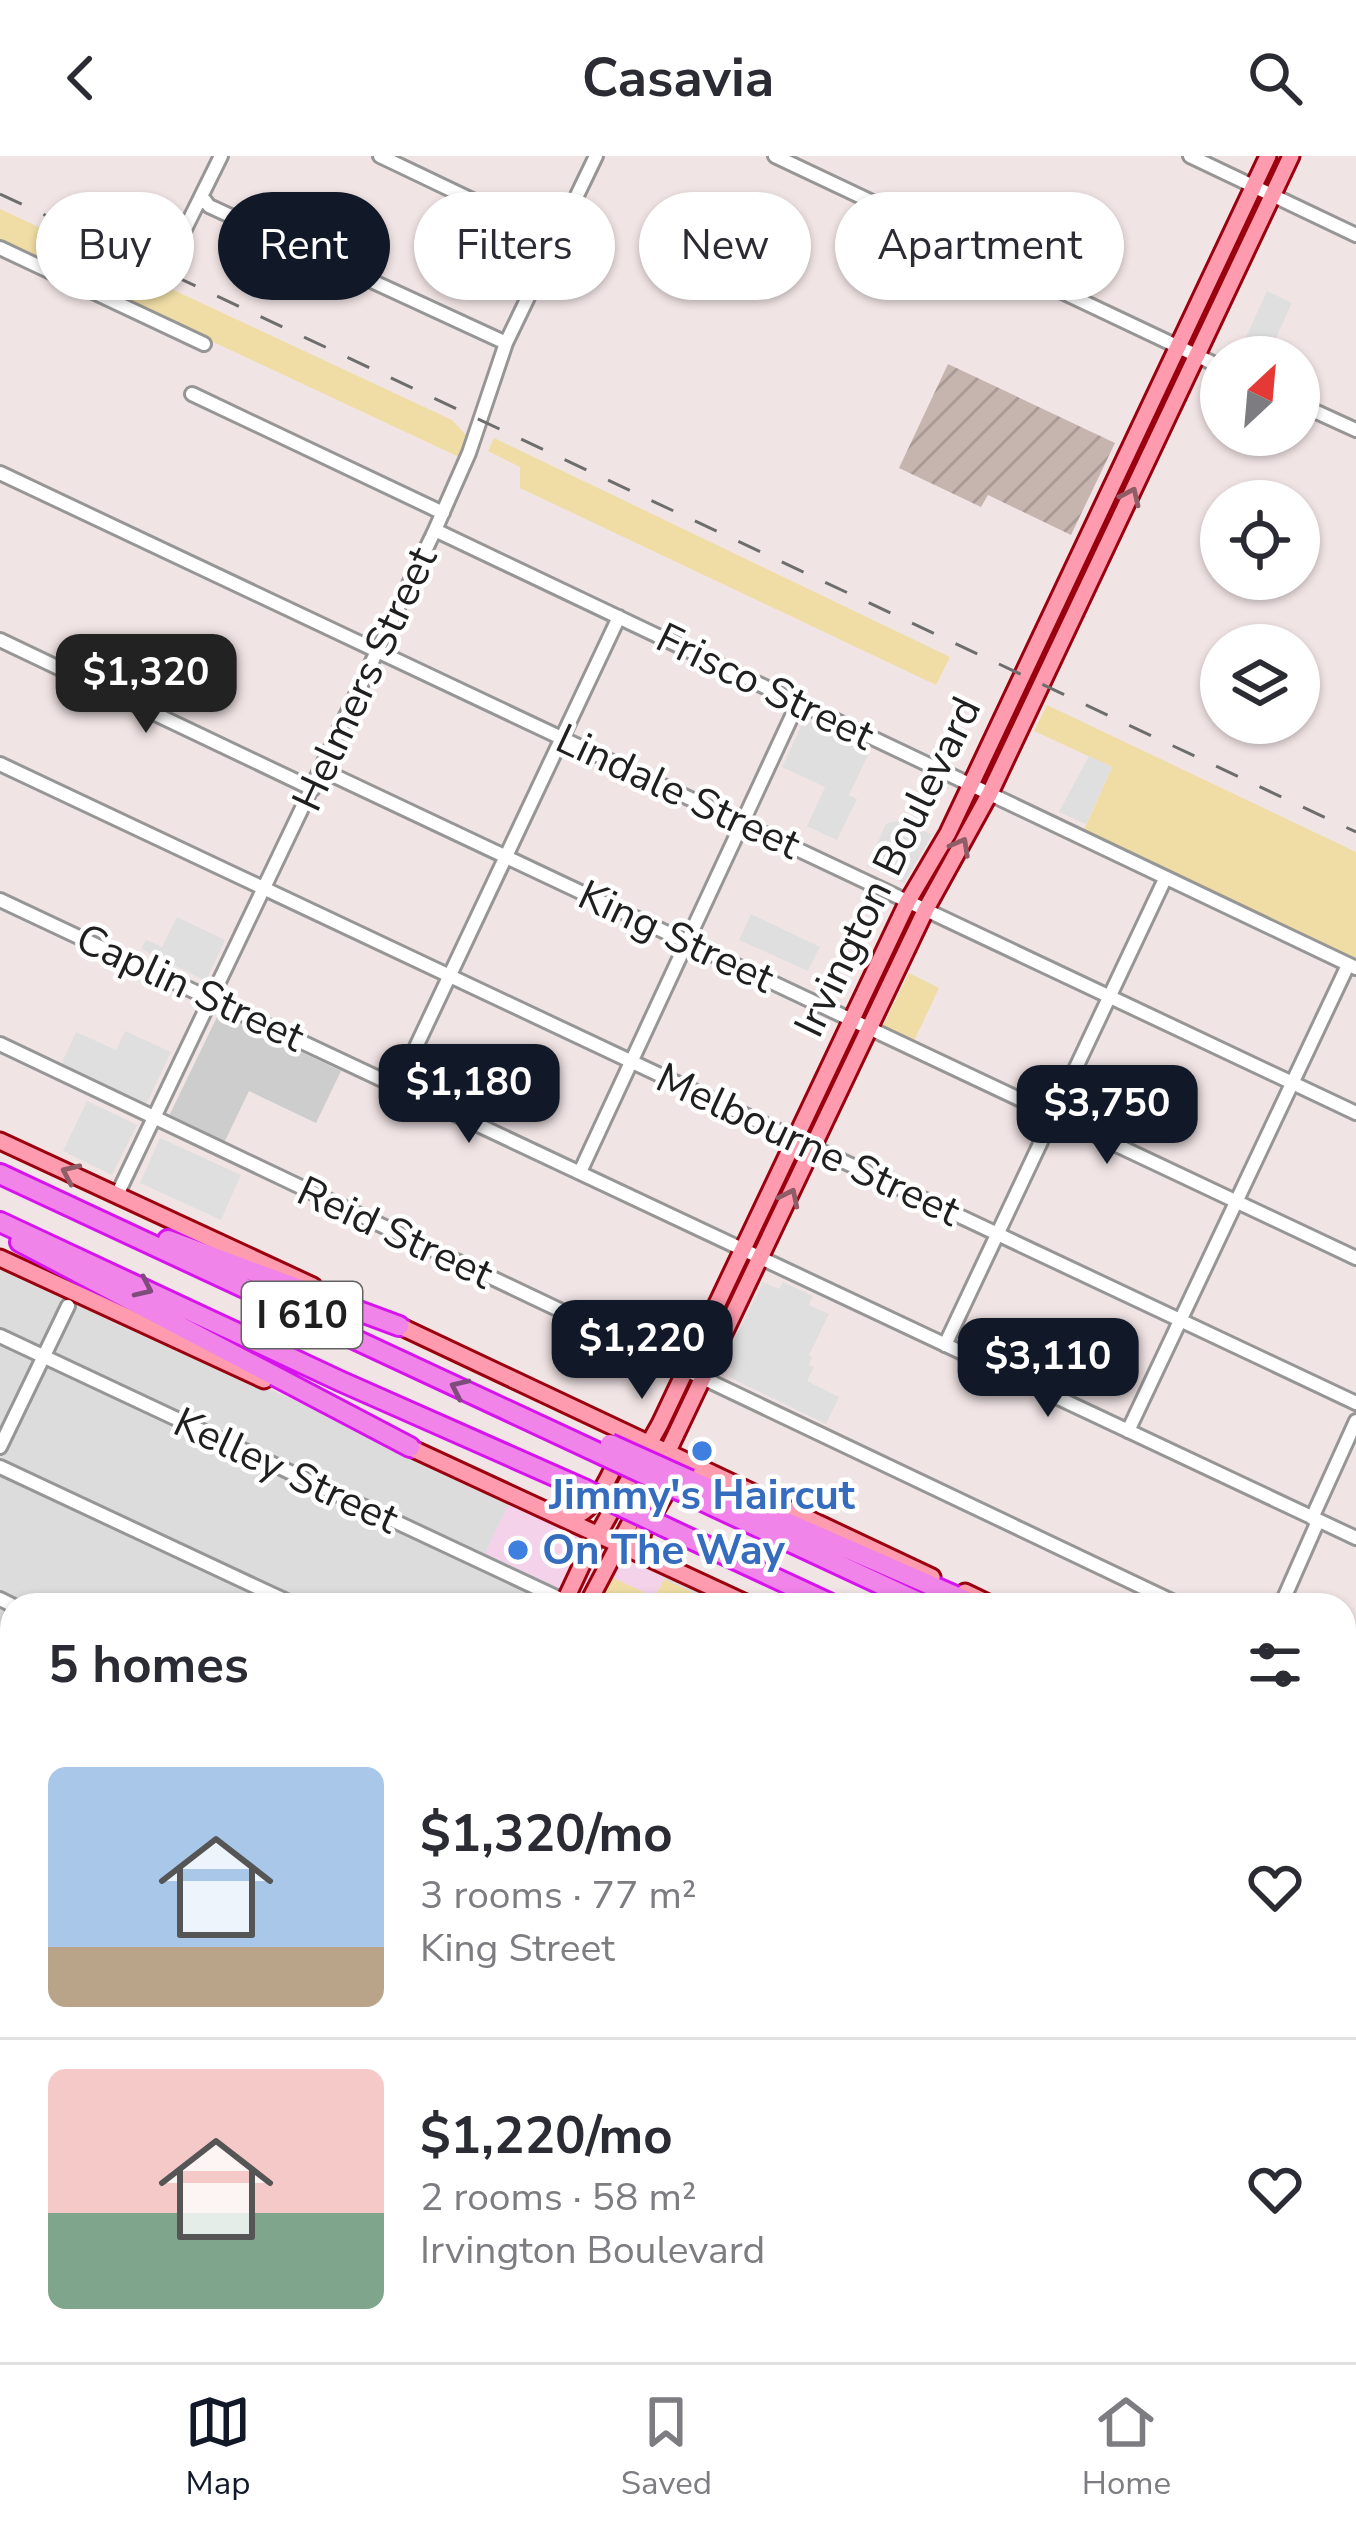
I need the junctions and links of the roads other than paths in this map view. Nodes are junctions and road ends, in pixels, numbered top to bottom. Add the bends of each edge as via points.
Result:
1 (221, 156) edge
2 (380, 156) edge
3 (596, 156) edge
4 (775, 156) edge
5 (1190, 156) edge
6 (1268, 156) edge
7 (1291, 156) edge
8 (1254, 187) junction
9 (455, 192) edge
10 (579, 192) edge
11 (1272, 196) junction
12 (202, 198) junction
13 (194, 213) edge
14 (1356, 236) edge
15 (0, 248) edge
16 (527, 300) edge
17 (506, 343) junction
18 (204, 344) dead end
19 (1180, 346) junction
20 (1197, 355) junction
21 (1200, 356) edge
22 (192, 394) dead end
23 (1320, 414) edge
24 (1356, 430) edge
25 (1136, 439) junction
26 (1154, 446) junction
27 (0, 473) edge
28 (443, 513) junction
29 (1094, 527) junction
30 (435, 530) junction
31 (1112, 536) junction
32 (619, 617) junction
33 (0, 640) edge
34 (1038, 640) junction
35 (1056, 649) junction
36 (377, 650) junction
37 (798, 703) junction
38 (562, 736) junction
39 (988, 745) junction
40 (1008, 754) junction
41 (0, 764) edge
42 (322, 770) junction
43 (971, 784) junction
44 (314, 789) junction
45 (990, 793) junction
46 (741, 822) junction
47 (506, 856) junction
48 (1165, 879) junction
49 (266, 890) junction
50 (0, 900) edge
51 (908, 901) junction
52 (926, 909) junction
53 (686, 941) junction
54 (1352, 967) edge
55 (448, 976) junction
56 (214, 998) junction
57 (1108, 998) junction
58 (852, 1020) junction
59 (870, 1028) junction
60 (0, 1044) edge
61 (633, 1061) junction
62 (1292, 1083) junction
63 (398, 1085) junction
64 (1356, 1113) edge
65 (1054, 1115) junction
66 (154, 1120) junction
67 (796, 1139) junction
68 (0, 1141) edge
69 (814, 1148) junction
70 (580, 1172) junction
71 (0, 1173) edge
72 (117, 1195) junction
73 (1235, 1202) junction
74 (0, 1226) edge
75 (997, 1234) junction
76 (744, 1251) junction
77 (0, 1258) edge
78 (1356, 1258) edge
79 (760, 1259) junction
80 (68, 1306) dead end
81 (1180, 1321) junction
82 (399, 1326) junction
83 (0, 1336) edge
84 (945, 1345) junction
85 (43, 1357) junction
86 (686, 1370) junction
87 (703, 1378) junction
88 (1356, 1403) edge
89 (1356, 1421) edge
90 (1128, 1431) junction
91 (611, 1442) junction
92 (650, 1442) junction
93 (0, 1447) edge
94 (410, 1448) junction
95 (668, 1451) junction
96 (0, 1468) edge
97 (709, 1471) junction
98 (687, 1486) junction
99 (562, 1518) junction
100 (1315, 1519) junction
101 (598, 1535) junction
102 (688, 1537) junction
103 (1356, 1538) edge
104 (617, 1544) junction
105 (657, 1562) junction
106 (269, 1593) edge
107 (544, 1593) edge
108 (572, 1593) edge
109 (592, 1593) edge
110 (724, 1593) edge
111 (784, 1593) edge
112 (807, 1593) edge
113 (901, 1593) edge
114 (947, 1593) edge
115 (967, 1593) edge
116 (1155, 1593) edge
117 (1286, 1593) edge

1 - 12 street
2 - 9 street
3 - 10 street, Helmers Street
4 - 19 street
5 - 8 street
6 - 8 main road, Irvington Boulevard
7 - 11 main road, Irvington Boulevard
8 - 11 street
8 - 19 main road, Irvington Boulevard
11 - 14 street
11 - 20 main road, Irvington Boulevard
12 - 13 street
12 - 17 street
15 - 18 street
16 - 17 street, Helmers Street
17 - 28 street, Helmers Street
19 - 20 street
19 - 25 main road, Irvington Boulevard
20 - 21 street
20 - 26 main road, Irvington Boulevard
22 - 28 street
23 - 24 street
25 - 26 main road
25 - 29 main road, Irvington Boulevard
31 -> 26 main road, Irvington Boulevard
27 - 36 street, Lindale Street
28 - 30 street, Helmers Street
29 - 31 main road
29 - 34 main road, Irvington Boulevard
30 - 32 street, Frisco Street
30 - 36 street, Helmers Street
31 - 35 main road, Irvington Boulevard
32 - 37 street, Frisco Street
32 - 38 street
33 - 44 street
34 - 35 main road
34 - 39 main road, Irvington Boulevard
35 - 40 main road, Irvington Boulevard
36 - 38 street, Lindale Street
36 - 42 street, Helmers Street
37 - 43 street, Frisco Street
37 - 46 street
38 - 46 street, Lindale Street
38 - 47 street
39 - 40 main road
39 - 43 main road, Irvington Boulevard
40 - 45 main road, Irvington Boulevard
41 - 49 street, Melbourne Street
42 - 44 street, Helmers Street
42 - 47 street, King Street
43 - 45 street, Frisco Street
43 - 51 main road, Irvington Boulevard
44 - 49 street, Helmers Street
45 - 48 street, Frisco Street
52 -> 45 main road, Irvington Boulevard
46 - 51 street, Lindale Street
46 - 53 street
47 - 53 street, King Street
47 - 55 street
48 - 54 street, Frisco Street
48 - 57 street
49 - 55 street, Melbourne Street
49 - 56 street, Helmers Street
50 - 56 street, Caplin Street
51 - 52 street, Lindale Street
51 - 58 main road, Irvington Boulevard
52 - 57 street, Lindale Street
52 - 59 main road, Irvington Boulevard
53 - 58 street, King Street
53 - 61 street
54 - 62 street
55 - 61 street, Melbourne Street
55 - 63 street
56 - 63 street, Caplin Street
56 - 66 street, Helmers Street
57 - 62 street, Lindale Street
57 - 65 street
58 - 59 street, King Street
58 - 67 main road, Irvington Boulevard
59 - 65 street, King Street
59 - 69 main road, Irvington Boulevard
60 - 66 street, Reid Street
61 - 67 street, Melbourne Street
61 - 70 street
62 - 64 street, Lindale Street
62 - 73 street
63 - 70 street, Caplin Street
65 - 73 street, King Street
65 - 75 street
66 - 72 street, Helmers Street
66 - 86 street, Reid Street
67 - 69 street, Melbourne Street
67 - 76 main road, Irvington Boulevard
72 -> 68 main road
69 - 75 street, Melbourne Street
79 -> 69 main road, Irvington Boulevard
70 - 76 street, Caplin Street
71 - 82 highway
91 -> 71 highway, I 610 via 569,1440
72 - 82 main road
73 - 78 street, King Street
73 - 81 street
74 - 94 highway via 95,1285
74 -> 102 highway, I 610, bridge
75 - 81 street, Melbourne Street
75 - 84 street
76 - 79 street, Caplin Street
76 - 86 main road, Irvington Boulevard
77 - 94 main road
79 - 84 street, Caplin Street
79 - 87 main road, Irvington Boulevard
80 - 85 street
81 - 88 street, Melbourne Street
81 - 90 street
82 - 91 main road
83 - 85 street, Kelley Street
84 - 90 street, Caplin Street
85 - 93 street
85 - 107 street, Kelley Street
86 - 87 street, Reid Street
86 - 92 main road, Irvington Boulevard
87 - 95 main road, Irvington Boulevard
87 - 116 street, Reid Street
89 - 100 street
90 - 100 street, Caplin Street
91 - 92 main road
91 - 98 highway, I 610, bridge
91 - 99 main road via 625,1445 590,1508
92 - 95 main road
92 - 101 main road, Irvington Boulevard
94 - 99 main road
95 - 97 main road
95 - 104 main road, Irvington Boulevard
96 - 106 street
97 - 105 main road via 676,1476 643,1532
97 - 115 main road
98 - 113 highway, I 610
98 - 114 highway
99 - 101 main road
100 - 103 street, Caplin Street
100 - 117 street
101 - 104 main road
101 - 108 main road, Irvington Boulevard
102 - 111 highway
102 - 112 highway, I 610
104 - 105 main road
104 - 109 main road, Irvington Boulevard
105 - 110 main road

